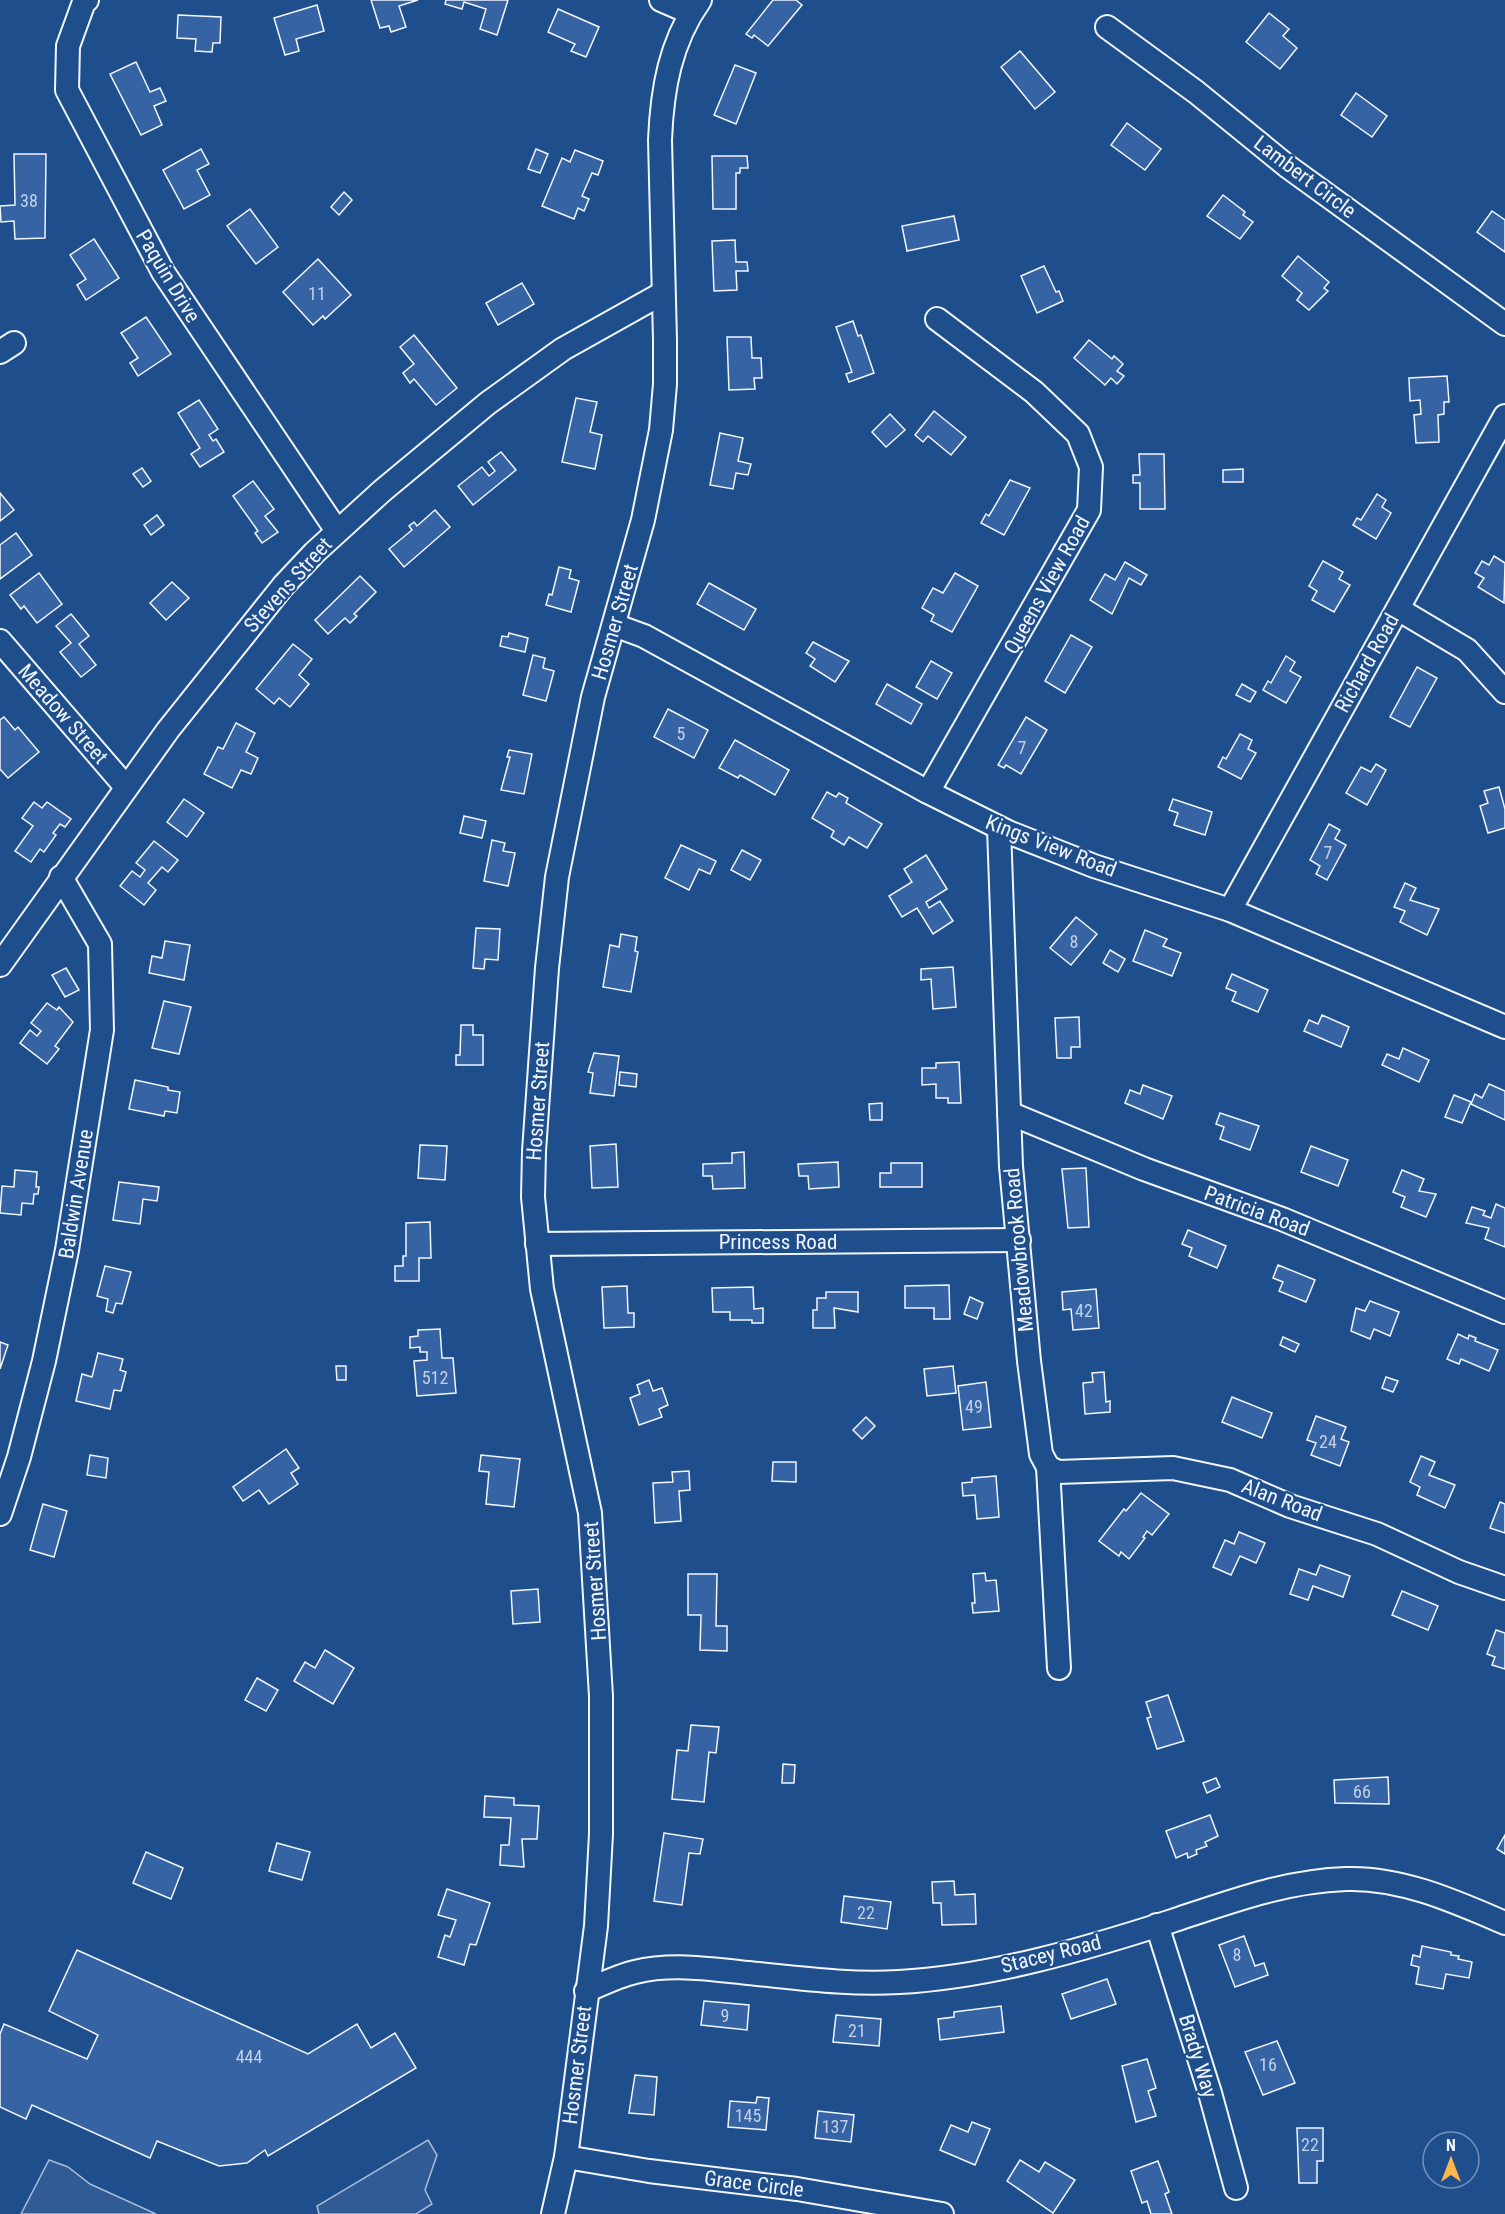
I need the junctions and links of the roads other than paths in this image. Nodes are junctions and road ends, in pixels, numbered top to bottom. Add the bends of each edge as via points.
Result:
1 (87, 0) edge
2 (661, 0) edge
3 (696, 6) edge
4 (1107, 27) dead end
5 (663, 293) junction
6 (937, 319) dead end
7 (1505, 324) edge
8 (1505, 416) edge
9 (337, 531) junction
10 (1398, 609) junction
11 (614, 625) junction
12 (0, 641) edge
13 (1505, 692) edge
14 (126, 787) junction
15 (928, 792) junction
16 (999, 828) junction
17 (61, 877) junction
18 (1230, 910) junction
19 (0, 965) edge
20 (1505, 1027) edge
21 (1009, 1113) junction
22 (1019, 1240) junction
23 (537, 1244) junction
24 (1505, 1312) edge
25 (1048, 1467) junction
26 (0, 1514) edge
27 (1505, 1588) edge
28 (1059, 1668) dead end
29 (1505, 1923) edge
30 (1157, 1925) junction
31 (586, 1990) junction
32 (566, 2157) junction
33 (1236, 2188) dead end
34 (938, 2213) edge
35 (553, 2214) edge

1 - 9 street, Paquin Drive via 68,46 67,90 163,272
2 - 3 street
3 - 5 street, Hosmer Street via 671,57 661,106
4 - 7 street, Lambert Circle via 1287,166
5 - 9 street, Stevens Street via 602,325 516,382 434,446
5 - 11 street, Hosmer Street via 665,384 661,430 644,520
6 - 15 street, Queens View Road via 1034,392 1078,434 1091,467 1089,510
8 - 10 street, Richard Road
9 - 14 street, Stevens Street via 268,604
10 - 13 street via 1467,650
10 - 18 street, Richard Road
11 - 15 street, Kings View Road via 645,636
11 - 23 street, Hosmer Street via 583,742 554,900 534,1151
12 - 14 street, Meadow Street
14 - 17 street, Stevens Street
15 - 16 street, Kings View Road
16 - 18 street, Kings View Road via 1094,866
16 - 21 street, Meadowbrook Road
17 - 19 street, Stevens Street
17 - 26 street, Baldwin Avenue via 100,944 102,1030 65,1261 33,1404
18 - 20 street, Kings View Road
21 - 22 street, Meadowbrook Road
21 - 24 street, Patricia Road via 1144,1169 1282,1219
22 - 23 street, Princess Road
22 - 25 street, Meadowbrook Road via 1029,1361 1041,1454
23 - 31 street, Hosmer Street via 550,1334 582,1468 595,1570 601,1696 601,1834 596,1926
25 - 27 street, Alan Road via 1058,1472 1173,1468 1230,1480 1290,1506 1377,1534 1459,1572
25 - 28 street, Meadowbrook Road
29 - 30 street, Stacey Road via 1394,1883 1348,1879 1257,1892
30 - 31 street, Stacey Road via 1027,1961 902,1982 856,1983 673,1968 635,1972
30 - 33 street, Brady Way
31 - 32 street, Hosmer Street
32 - 34 street, Grace Circle
32 - 35 street, Hosmer Street

